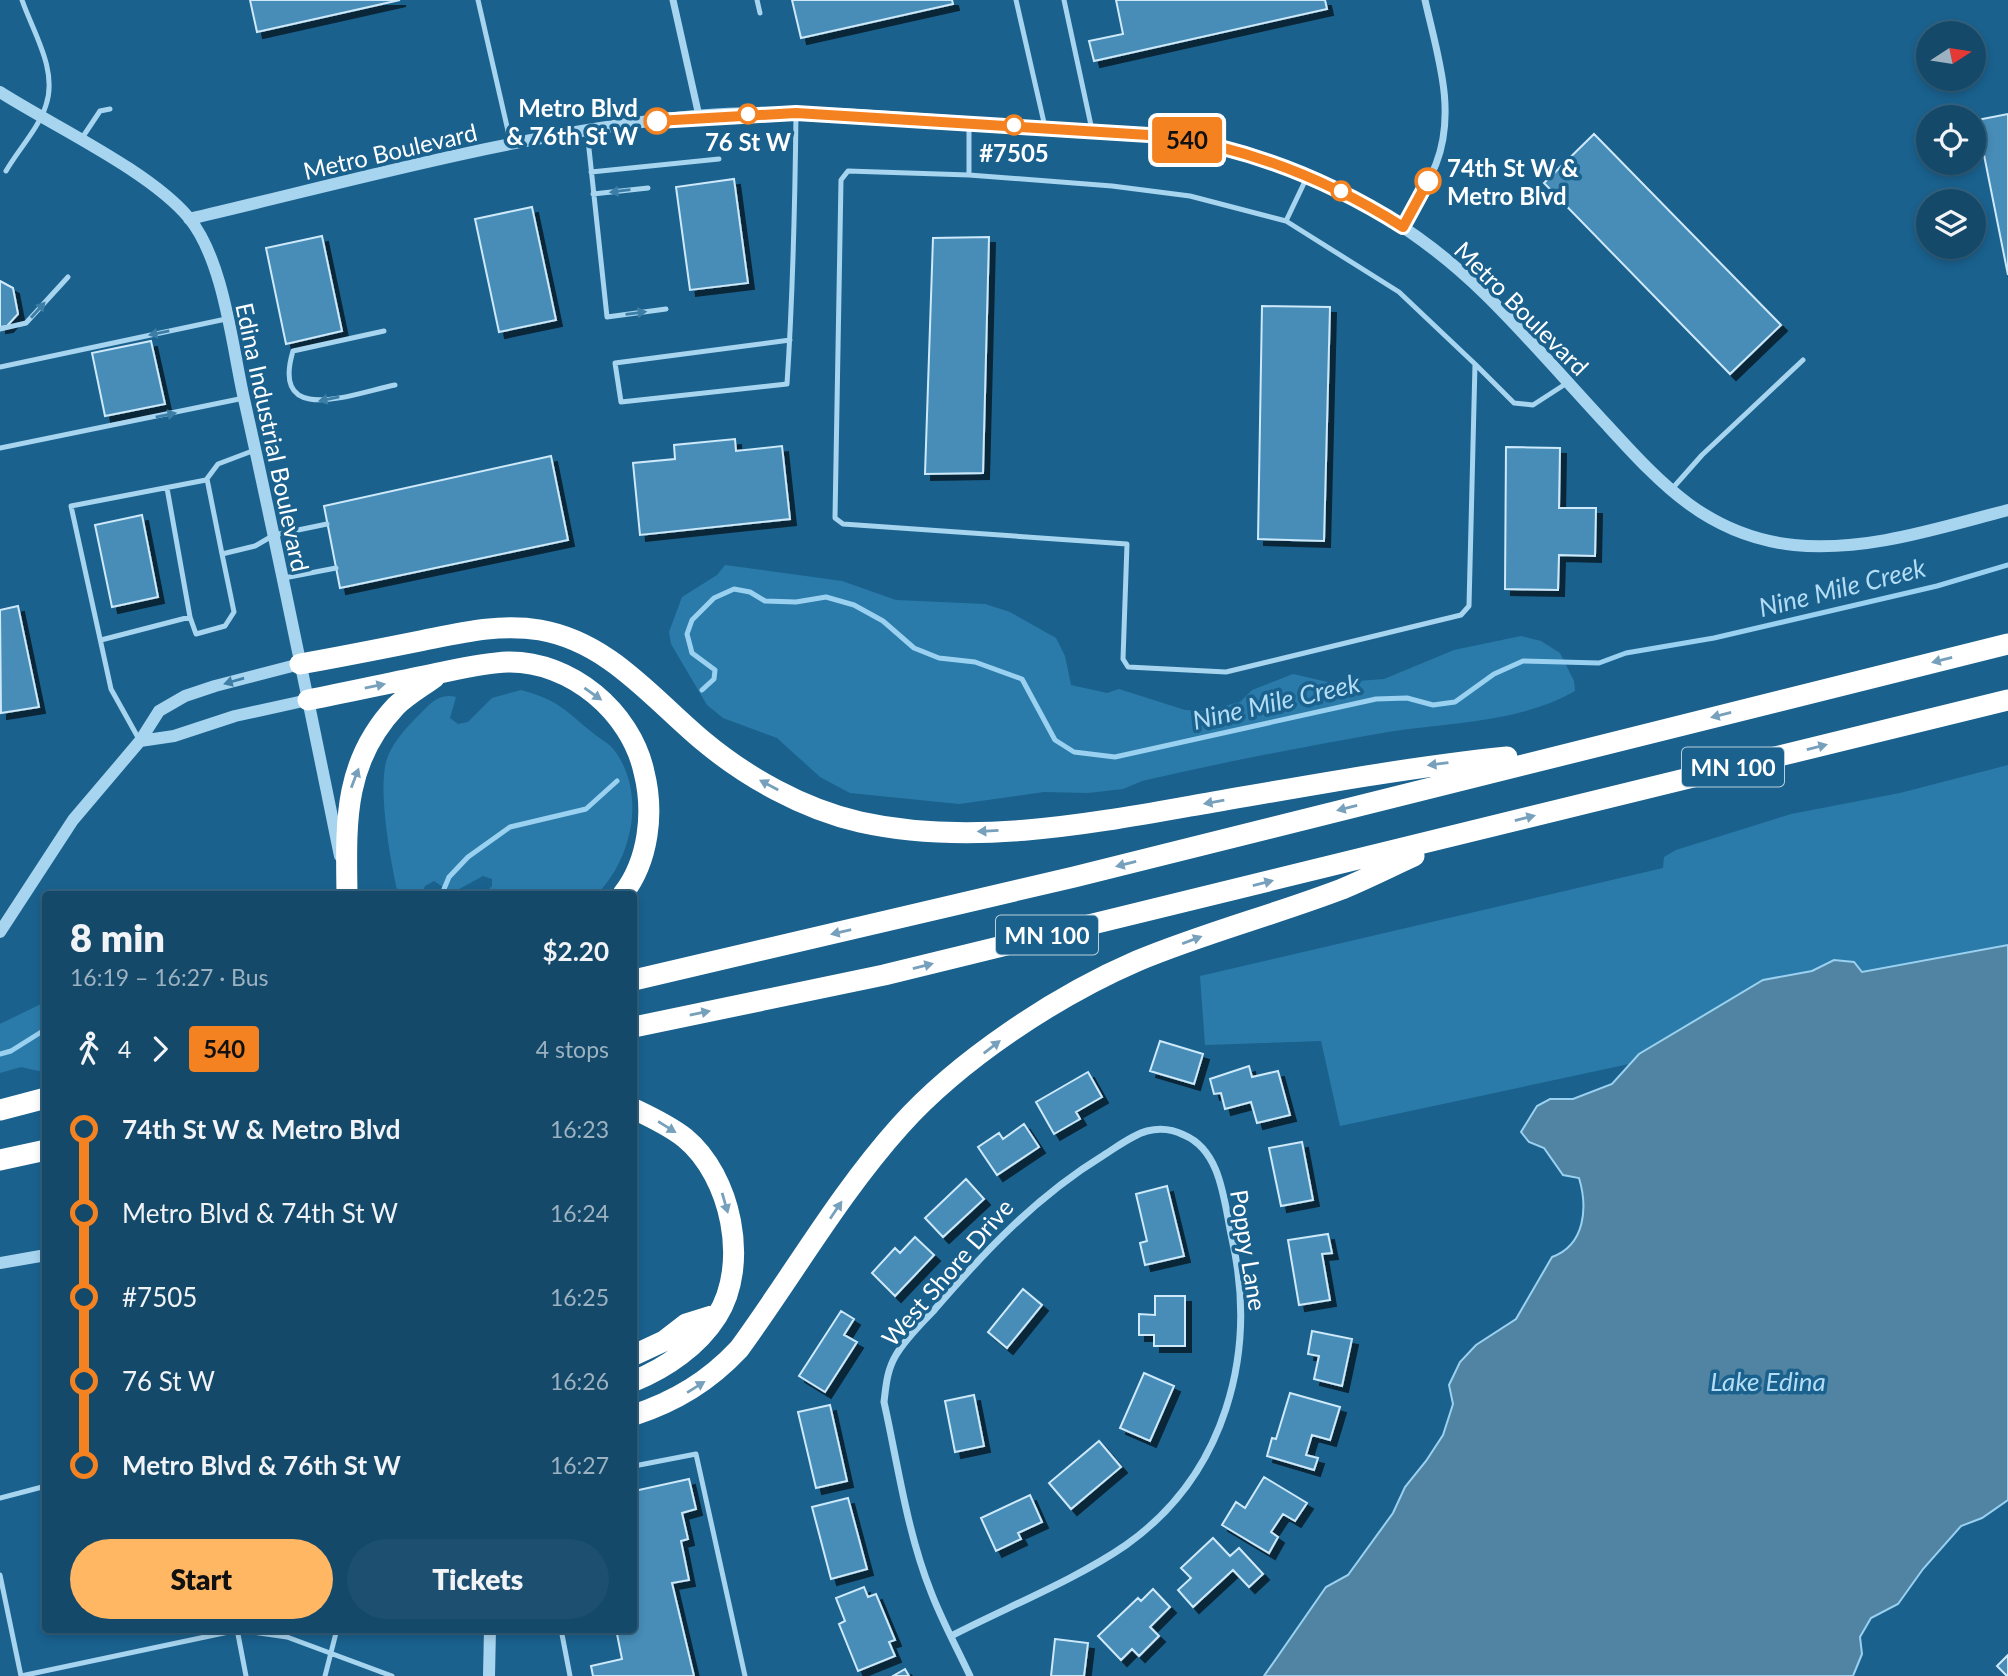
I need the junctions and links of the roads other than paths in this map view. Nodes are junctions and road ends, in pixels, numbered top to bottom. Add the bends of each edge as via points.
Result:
1 (22, 0) edge
2 (478, 0) edge
3 (673, 0) edge
4 (757, 0) edge
5 (1016, 0) edge
6 (1064, 0) edge
7 (1425, 0) edge
8 (760, 13) dead end
9 (0, 92) edge
10 (110, 109) dead end
11 (796, 113) junction
12 (699, 116) junction
13 (40, 117) junction
14 (969, 122) junction
15 (1045, 127) junction
16 (587, 130) junction
17 (1091, 130) junction
18 (80, 140) junction
19 (511, 144) junction
20 (719, 159) dead end
21 (6, 171) dead end
22 (591, 172) junction
23 (969, 175) junction
24 (1308, 176) junction
25 (648, 188) dead end
26 (593, 194) junction
27 (189, 219) junction
28 (1286, 221) junction
29 (1403, 227) junction
30 (68, 277) dead end
31 (666, 310) dead end
32 (226, 319) junction
33 (0, 329) edge
34 (384, 331) dead end
35 (790, 340) junction
36 (1803, 360) dead end
37 (1475, 364) junction
38 (0, 367) edge
39 (1567, 383) junction
40 (395, 385) dead end
41 (244, 398) junction
42 (0, 448) edge
43 (256, 450) junction
44 (207, 480) junction
45 (167, 488) junction
46 (1670, 491) junction
47 (2008, 510) edge
48 (327, 524) dead end
49 (274, 535) junction
50 (222, 554) junction
51 (336, 568) dead end
52 (283, 579) junction
53 (190, 617) junction
54 (101, 640) junction
55 (2008, 644) edge
56 (300, 664) junction
57 (442, 672) junction
58 (308, 700) junction
59 (2008, 700) edge
60 (140, 741) junction
61 (1579, 750) junction
62 (1459, 835) junction
63 (346, 891) edge
64 (347, 891) edge
65 (626, 891) edge
66 (0, 932) edge
67 (637, 979) edge
68 (637, 1026) edge
69 (42, 1099) edge
70 (42, 1105) edge
71 (637, 1111) edge
72 (0, 1112) edge
73 (1128, 1140) joint
74 (39, 1152) edge
75 (0, 1160) edge
76 (42, 1256) edge
77 (0, 1263) edge
78 (718, 1314) junction
79 (637, 1354) edge
80 (637, 1380) edge
81 (637, 1414) edge
82 (637, 1465) edge
83 (42, 1487) edge
84 (0, 1499) edge
85 (0, 1575) edge
86 (224, 1633) edge
87 (239, 1633) edge
88 (259, 1633) edge
89 (336, 1633) edge
90 (490, 1633) edge
91 (562, 1633) edge
92 (951, 1636) junction
93 (331, 1652) junction
94 (21, 1676) edge
95 (246, 1676) edge
96 (325, 1676) edge
97 (392, 1676) edge
98 (489, 1676) edge
99 (570, 1676) edge
100 (745, 1676) edge
101 (970, 1676) edge

1 - 13 lane via 49,82
2 - 19 lane
3 - 12 street
4 - 8 lane
5 - 15 lane
6 - 17 lane
7 - 29 street via 1447,108 1437,162
9 - 13 street, Edina Industrial Boulevard
10 - 18 lane via 100,111
11 - 12 street, Metro Boulevard
11 - 14 street, Metro Boulevard
11 - 35 lane
12 - 16 street, Metro Boulevard
13 - 18 street, Edina Industrial Boulevard
13 - 21 lane
14 - 15 street, Metro Boulevard
14 - 23 lane
15 - 17 street, Metro Boulevard
16 - 19 street, Metro Boulevard
16 - 22 lane
17 - 24 street, Metro Boulevard via 1207,143
18 - 27 street, Edina Industrial Boulevard via 143,180
19 - 27 street, Metro Boulevard
20 - 22 lane
22 - 26 lane
23 - 28 lane via 1190,196
23 - 37 lane via 848,171 841,180 835,518 843,524 1127,544 1123,659 1128,667 1226,672 1461,615 1469,606
24 - 28 lane
24 - 29 street, Metro Boulevard
25 -> 26 lane
26 -> 31 lane via 607,317
27 - 32 street, Edina Industrial Boulevard via 211,263
28 - 37 lane via 1399,292
29 - 39 street, Metro Boulevard via 1485,293
33 -> 30 lane via 26,323
32 -> 38 lane
32 - 41 street, Edina Industrial Boulevard
40 -> 34 lane via 318,401 295,395 289,378 293,351
35 - 35 lane via 787,384 621,402 615,363
36 - 46 lane via 1702,454
37 - 39 lane via 1514,403 1533,405
39 - 46 street, Metro Boulevard
42 -> 41 lane
41 - 43 street, Edina Industrial Boulevard
43 - 44 lane via 218,464
43 - 49 street, Edina Industrial Boulevard
44 - 45 lane
44 - 50 lane
45 - 53 lane
45 - 54 lane via 71,506
46 - 47 street, Metro Boulevard via 1702,514 1745,533 1789,544 1834,547 1896,539
48 - 49 lane
49 - 50 lane via 255,546
49 - 52 street, Edina Industrial Boulevard
50 - 53 lane via 234,612 225,626 196,634
51 - 52 lane
52 - 56 street, Edina Industrial Boulevard
53 - 54 lane
54 - 60 lane via 111,689
55 -> 61 highway, MN 100
56 - 58 street, Edina Industrial Boulevard
56 -> 60 street via 185,696 159,711
61 -> 56 highway via 1435,764 1117,819 1006,830 910,830 858,822 770,786 711,747 629,673 567,636 492,627
58 -> 57 highway
64 -> 57 highway via 346,822 351,788 371,737 398,704
57 -> 65 highway via 510,662 537,666 584,687 618,717 642,763 650,806 640,862
58 - 60 street
58 - 63 street, Edina Industrial Boulevard
62 -> 59 highway, MN 100
60 - 66 street via 72,820
61 -> 67 highway, MN 100 via 1074,877
68 -> 62 highway, MN 100 via 884,975
81 -> 62 highway via 697,1387 720,1369 746,1340 862,1171 901,1125 1003,1038 1136,962 1342,889
69 - 72 highway
70 - 72 highway
71 -> 78 highway via 685,1138 721,1188 732,1263
73 - 92 street, West Shore Drive via 1076,1171 1027,1209 911,1336 886,1377 884,1402 916,1547
73 - 92 street, Poppy Lane via 1155,1130 1182,1133 1199,1142 1217,1174 1242,1303 1233,1395 1193,1479 1162,1515 1126,1545
74 - 75 highway
76 - 77 street
78 - 79 highway via 686,1324
78 - 80 highway via 689,1348
82 - 100 lane via 696,1454
83 - 84 lane
85 - 94 lane
86 - 94 lane
87 - 95 lane
88 - 93 lane
89 - 93 lane
90 - 98 street
91 - 99 lane
92 - 101 street, West Shore Drive
93 - 96 lane
93 - 97 lane

